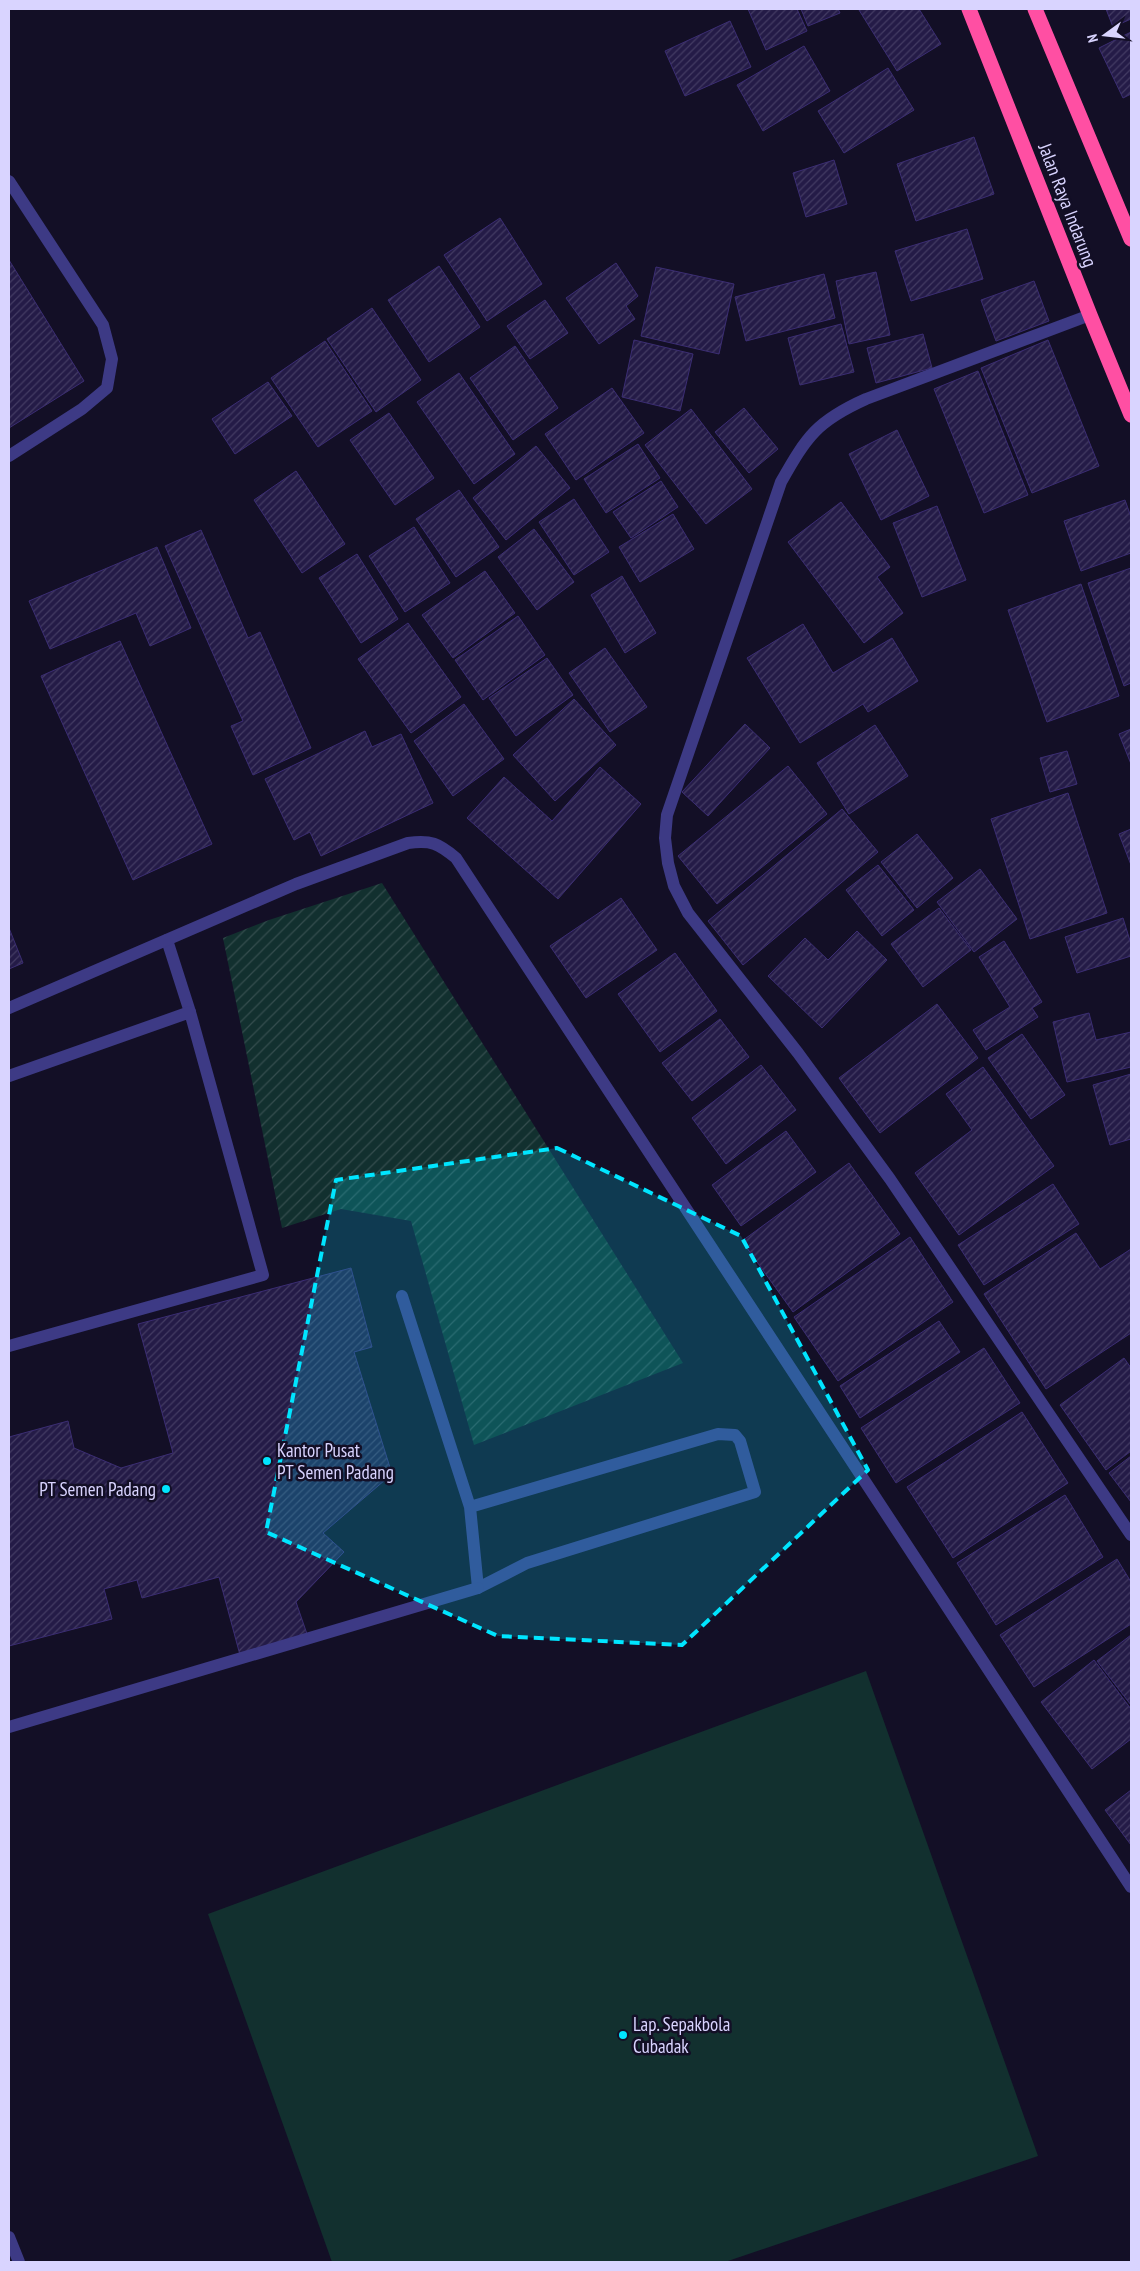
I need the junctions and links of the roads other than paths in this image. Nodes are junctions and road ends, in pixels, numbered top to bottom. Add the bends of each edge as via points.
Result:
1 (969, 9) edge
2 (1035, 9) edge
3 (9, 181) edge
4 (1131, 239) edge
5 (1090, 315) junction
6 (1131, 415) edge
7 (9, 456) edge
8 (166, 940) junction
9 (9, 1008) edge
10 (190, 1012) junction
11 (9, 1076) edge
12 (402, 1296) dead end
13 (9, 1346) edge
14 (470, 1507) junction
15 (1131, 1535) edge
16 (478, 1588) junction
17 (9, 1727) edge
18 (1131, 1887) edge
19 (9, 2237) edge
20 (19, 2262) edge

1 - 5 highway, Jalan Raya Indarung
2 - 4 highway
3 - 7 street via 103,325 112,359 107,388 82,409
5 - 6 highway, Jalan Raya Indarung
5 - 15 street via 866,399 841,410 815,430 781,482 668,815 665,838 674,886 688,913 890,1178
8 - 9 street
8 - 10 street
8 - 18 street via 296,884 408,843 425,841 441,845 456,858
10 - 11 street
10 - 13 street via 263,1275
12 - 14 street
14 - 16 street
14 - 16 street via 718,1434 735,1435 740,1441 755,1492 527,1563
16 - 17 street
19 - 20 street

